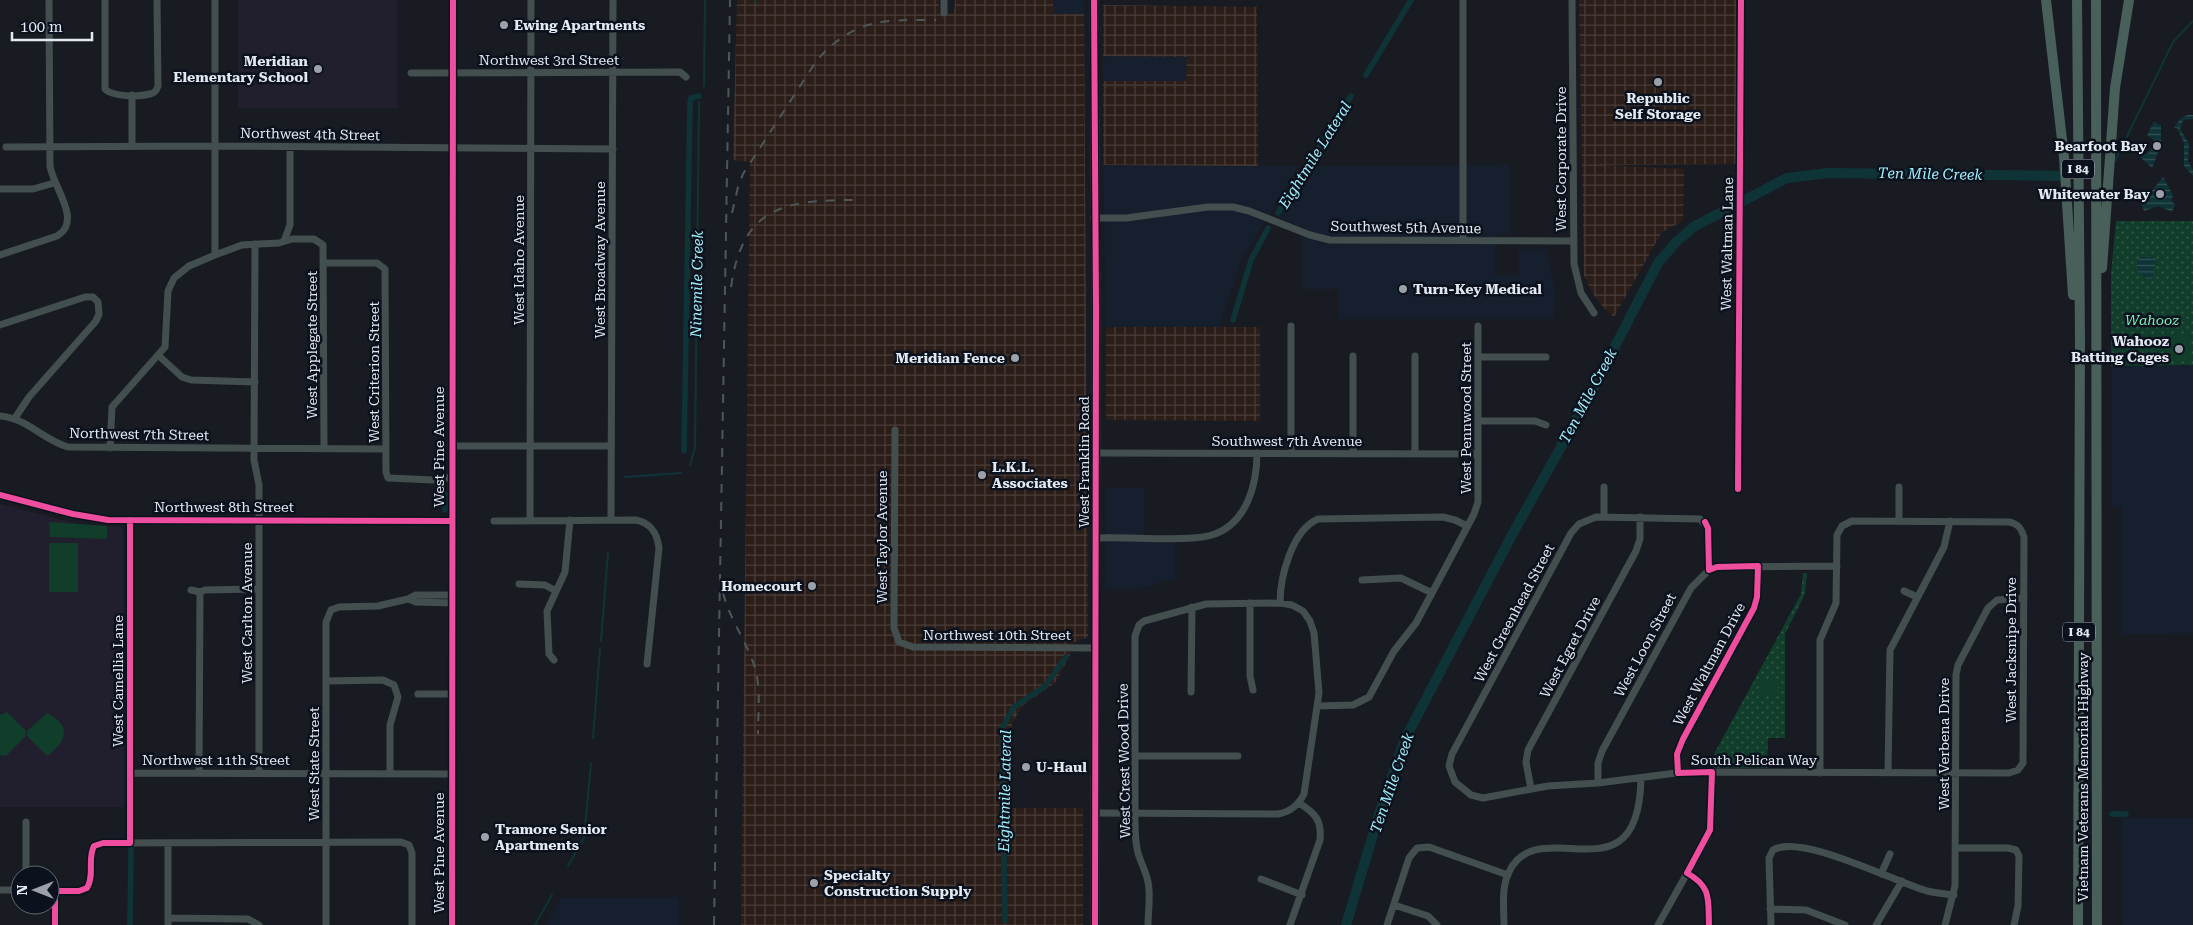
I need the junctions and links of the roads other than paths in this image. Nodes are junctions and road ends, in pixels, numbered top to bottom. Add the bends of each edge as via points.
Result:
1 (50, 0) edge
2 (105, 0) edge
3 (157, 0) edge
4 (215, 0) edge
5 (453, 0) edge
6 (531, 0) edge
7 (613, 0) edge
8 (944, 0) edge
9 (1094, 0) edge
10 (1463, 0) edge
11 (1572, 0) edge
12 (1741, 0) edge
13 (2046, 0) edge
14 (2077, 0) edge
15 (2096, 0) edge
16 (2128, 0) edge
17 (944, 13) dead end
18 (531, 72) junction
19 (613, 72) junction
20 (411, 73) dead end
21 (453, 73) junction
22 (686, 77) dead end
23 (132, 94) junction
24 (132, 146) junction
25 (215, 146) junction
26 (6, 147) dead end
27 (49, 147) junction
28 (290, 147) junction
29 (453, 148) junction
30 (531, 148) junction
31 (613, 149) junction
32 (54, 183) junction
33 (0, 189) edge
34 (1094, 218) junction
35 (1463, 240) junction
36 (284, 241) junction
37 (1574, 242) junction
38 (255, 244) junction
39 (0, 255) edge
40 (215, 255) junction
41 (324, 263) junction
42 (1594, 313) dead end
43 (0, 325) edge
44 (1291, 326) dead end
45 (1478, 326) dead end
46 (2080, 338) junction
47 (158, 355) junction
48 (1353, 356) dead end
49 (1416, 356) dead end
50 (1478, 357) junction
51 (1546, 357) dead end
52 (2097, 374) junction
53 (255, 382) junction
54 (0, 416) edge
55 (15, 418) junction
56 (1478, 421) junction
57 (1546, 425) dead end
58 (895, 430) dead end
59 (452, 446) junction
60 (531, 446) junction
61 (611, 446) junction
62 (110, 448) junction
63 (386, 448) junction
64 (255, 449) junction
65 (324, 449) junction
66 (1096, 453) junction
67 (1257, 454) junction
68 (1291, 454) junction
69 (1353, 454) junction
70 (1416, 454) junction
71 (1478, 454) junction
72 (452, 478) junction
73 (1604, 487) dead end
74 (1899, 487) dead end
75 (1738, 489) dead end
76 (0, 495) edge
77 (1604, 517) junction
78 (1640, 517) junction
79 (130, 520) junction
80 (259, 520) junction
81 (570, 520) junction
82 (611, 520) junction
83 (452, 521) junction
84 (494, 521) dead end
85 (530, 521) junction
86 (1899, 521) junction
87 (1950, 521) junction
88 (1468, 526) junction
89 (1096, 538) junction
90 (1758, 566) junction
91 (1837, 566) junction
92 (1709, 570) junction
93 (1362, 580) dead end
94 (519, 584) dead end
95 (259, 589) junction
96 (191, 590) dead end
97 (556, 591) junction
98 (1904, 591) dead end
99 (200, 592) junction
100 (1432, 593) junction
101 (1917, 598) junction
102 (2024, 598) junction
103 (452, 599) junction
104 (1250, 603) junction
105 (1280, 603) junction
106 (1192, 607) junction
107 (899, 642) joint
108 (1096, 648) junction
109 (554, 660) dead end
110 (647, 664) dead end
111 (326, 681) junction
112 (1253, 690) dead end
113 (1191, 692) dead end
114 (418, 694) dead end
115 (452, 694) junction
116 (1318, 706) junction
117 (1136, 756) junction
118 (1238, 756) dead end
119 (1449, 766) joint
120 (2018, 770) joint
121 (1712, 772) junction
122 (130, 773) junction
123 (199, 773) junction
124 (259, 773) junction
125 (326, 773) junction
126 (390, 773) junction
127 (1678, 773) junction
128 (1820, 773) junction
129 (1888, 773) junction
130 (1956, 773) junction
131 (451, 774) junction
132 (1641, 778) junction
133 (1598, 783) junction
134 (1531, 789) junction
135 (1300, 803) junction
136 (1095, 813) junction
137 (1136, 813) junction
138 (26, 822) dead end
139 (130, 842) junction
140 (326, 842) junction
141 (168, 843) junction
142 (1956, 848) junction
143 (1890, 854) dead end
144 (26, 865) edge
145 (1687, 873) junction
146 (1508, 874) junction
147 (1881, 874) junction
148 (1261, 879) dead end
149 (1902, 881) junction
150 (60, 890) edge
151 (1302, 895) junction
152 (1954, 895) junction
153 (1394, 905) junction
154 (1770, 908) junction
155 (168, 922) edge
156 (258, 924) edge
157 (326, 925) edge
158 (412, 925) edge
159 (452, 925) edge
160 (1095, 925) edge
161 (1148, 925) edge
162 (1290, 925) edge
163 (1387, 925) edge
164 (1438, 925) edge
165 (1504, 925) edge
166 (1658, 925) edge
167 (1709, 925) edge
168 (1771, 925) edge
169 (1845, 925) edge
170 (1876, 925) edge
171 (1945, 925) edge
172 (2014, 925) edge
173 (2078, 925) edge
174 (2097, 925) edge

1 - 27 street
2 - 23 street via 105,89 112,94
3 - 23 street via 158,86 149,95
4 - 25 street
5 - 21 street, West Pine Avenue
6 - 18 street, West Idaho Avenue
7 - 19 street, West Broadway Avenue
8 - 17 street
9 - 34 main road, West Franklin Road
10 - 35 street
11 - 37 street, West Corporate Drive
12 - 75 street, West Waltman Lane
13 - 46 highway via 2062,139 2074,313
14 - 46 highway, Vietnam Veterans Memorial Highway / I 84
15 - 52 highway, Vietnam Veterans Memorial Highway / I 84
16 - 52 highway via 2109,145
18 - 19 street, Northwest 3rd Street
18 - 21 street, Northwest 3rd Street
18 - 30 street, West Idaho Avenue
19 - 22 street, Northwest 3rd Street via 680,72
19 - 31 street, West Broadway Avenue
20 - 21 street, Northwest 3rd Street
21 - 29 street, West Pine Avenue
23 - 24 street
24 - 25 street, Northwest 4th Street
24 - 27 street, Northwest 4th Street
25 - 28 street, Northwest 4th Street
25 - 40 street
26 - 27 street, Northwest 4th Street
27 - 32 street
28 - 29 street, Northwest 4th Street
28 - 36 street via 290,225
29 - 30 street, Northwest 4th Street
29 - 59 street, West Pine Avenue
30 - 31 street, Northwest 4th Street
30 - 60 street, West Idaho Avenue
31 - 61 street, West Broadway Avenue
32 - 33 street via 34,189
32 - 39 street via 68,214 66,228 57,236
34 - 35 street, Southwest 5th Avenue via 1126,218 1225,206 1249,211 1330,240
34 - 66 main road, West Franklin Road
35 - 37 street, Southwest 5th Avenue
36 - 38 street
36 - 41 street, West Applegate Street via 321,241
37 - 42 street, West Corporate Drive via 1578,283
38 - 40 street
38 - 53 street, West Carlton Avenue
40 - 47 street via 189,266 174,278 168,292 165,347
41 - 63 street, West Criterion Street via 377,263 383,266 386,282
41 - 65 street, West Applegate Street
43 - 55 street via 85,297 96,300 99,314
44 - 68 street
45 - 50 street, West Pennwood Street
46 - 173 highway, Vietnam Veterans Memorial Highway / I 84
47 - 53 street via 182,377 191,380
47 - 62 street via 112,407
48 - 69 street
49 - 70 street
50 - 51 street
50 - 56 street, West Pennwood Street
52 - 174 highway, Vietnam Veterans Memorial Highway / I 84
53 - 64 street, West Carlton Avenue
54 - 55 street, Northwest 7th Street
55 - 62 street, Northwest 7th Street via 56,444
56 - 57 street via 1535,421
56 - 71 street, West Pennwood Street
58 - 107 street, West Taylor Avenue via 894,628
59 - 60 street
59 - 72 street, West Pine Avenue
60 - 61 street
60 - 85 street, West Idaho Avenue
61 - 82 street, West Broadway Avenue
62 - 64 street, Northwest 7th Street
63 - 65 street, Northwest 7th Street
63 - 72 street, West Criterion Street via 388,478
64 - 65 street, Northwest 7th Street
64 - 80 street, West Carlton Avenue via 255,469 260,485
66 - 67 street, Southwest 7th Avenue
66 - 89 main road, West Franklin Road
67 - 68 street, Southwest 7th Avenue
67 - 89 street via 1257,472 1250,494 1240,516 1224,530 1214,535 1190,537
68 - 69 street, Southwest 7th Avenue
69 - 70 street, Southwest 7th Avenue
70 - 71 street, Southwest 7th Avenue
71 - 88 street, West Pennwood Street via 1478,502
72 - 83 street, West Pine Avenue
73 - 77 street
74 - 86 street
76 - 79 street, Northwest 8th Street via 83,516
77 - 78 street, West Greenhead Street
77 - 119 street, West Greenhead Street via 1584,520 1571,533 1452,754
78 - 92 street, West Greenhead Street via 1694,518 1704,522 1708,528
78 - 134 street, West Egret Drive via 1640,539 1636,551 1528,750 1526,762
79 - 80 street, Northwest 8th Street
79 - 122 street, West Camellia Lane
80 - 83 street, Northwest 8th Street
80 - 95 street, West Carlton Avenue
81 - 82 street
81 - 85 street
81 - 97 street via 565,572
82 - 110 street via 636,520 651,526 658,540
83 - 103 street, West Pine Avenue
84 - 85 street
86 - 87 street
86 - 91 street via 1852,521 1842,526 1837,535
87 - 101 street via 1944,547
87 - 102 street, West Jacksnipe Drive via 2010,522 2021,529 2024,537
88 - 100 street, West Pennwood Street
88 - 105 street via 1443,517 1318,519 1307,525 1300,535 1282,577
89 - 108 main road, West Franklin Road
90 - 91 street
90 - 92 street
90 - 127 street, West Waltman Drive via 1756,603 1681,743 1677,754
91 - 128 street via 1836,603 1820,640
92 - 133 street, West Loon Street via 1688,593 1602,751
93 - 100 street via 1401,578
94 - 97 street via 545,585
95 - 99 street
95 - 124 street, West Carlton Avenue
96 - 99 street
97 - 109 street via 547,611 549,654
98 - 101 street
99 - 123 street
100 - 116 street, West Pennwood Street via 1369,697 1353,706
101 - 129 street via 1888,659
102 - 120 street, West Jacksnipe Drive via 2023,763
102 - 130 street, West Verbena Drive via 1997,600 1988,608 1958,665
103 - 111 street, West State Street via 416,596 378,606 329,608
103 - 115 street, West Pine Avenue
104 - 105 street, West Crest Wood Drive
104 - 106 street, West Crest Wood Drive via 1213,603
104 - 112 street via 1250,676
105 - 116 street via 1298,608 1313,627
106 - 113 street
106 - 117 street, West Crest Wood Drive via 1139,625 1135,636
107 - 108 street, Northwest 10th Street via 913,647
108 - 136 main road, West Franklin Road
111 - 125 street, West State Street
111 - 126 street via 383,680 394,685 398,697 391,719
114 - 115 street
115 - 131 street, West Pine Avenue
116 - 135 street
117 - 118 street
117 - 137 street, West Crest Wood Drive
119 - 134 street, South Pelican Way via 1455,782 1477,798
120 - 130 street, South Pelican Way via 2009,774
121 - 127 street, South Pelican Way
121 - 128 street, South Pelican Way
121 - 145 street via 1710,830
122 - 123 street, Northwest 11th Street
122 - 139 street, West Camellia Lane
123 - 124 street, Northwest 11th Street
124 - 125 street, Northwest 11th Street
125 - 126 street, Northwest 11th Street
125 - 140 street, West State Street
126 - 131 street, Northwest 11th Street
127 - 132 street, South Pelican Way
128 - 129 street, South Pelican Way
129 - 130 street, South Pelican Way
130 - 142 street, West Verbena Drive
131 - 159 street, West Pine Avenue
132 - 133 street, South Pelican Way
132 - 146 street via 1639,809 1618,843 1600,848 1537,849 1520,858
133 - 134 street, South Pelican Way
135 - 137 street via 1278,814
135 - 151 street via 1312,811 1321,828
136 - 137 street
136 - 160 main road, West Franklin Road
137 - 161 street, West Crest Wood Drive via 1138,853 1148,883
138 - 144 street
139 - 141 street
139 - 150 street via 94,846 87,888
140 - 141 street
140 - 157 street, West State Street
140 - 158 street via 401,842 409,846 412,853
141 - 155 street
142 - 152 street, West Verbena Drive
142 - 172 street via 2016,850 2019,856 2018,906
143 - 147 street
145 - 166 street
145 - 167 street via 1700,880 1707,890
146 - 153 street via 1429,848 1417,848 1410,858
146 - 165 street
147 - 149 street
147 - 154 street via 1813,849 1773,850 1770,858
148 - 151 street
149 - 152 street via 1927,891
149 - 170 street
151 - 162 street
152 - 171 street, West Verbena Drive
153 - 163 street
153 - 164 street via 1428,916
154 - 168 street
154 - 169 street via 1806,910
155 - 156 street via 248,919

